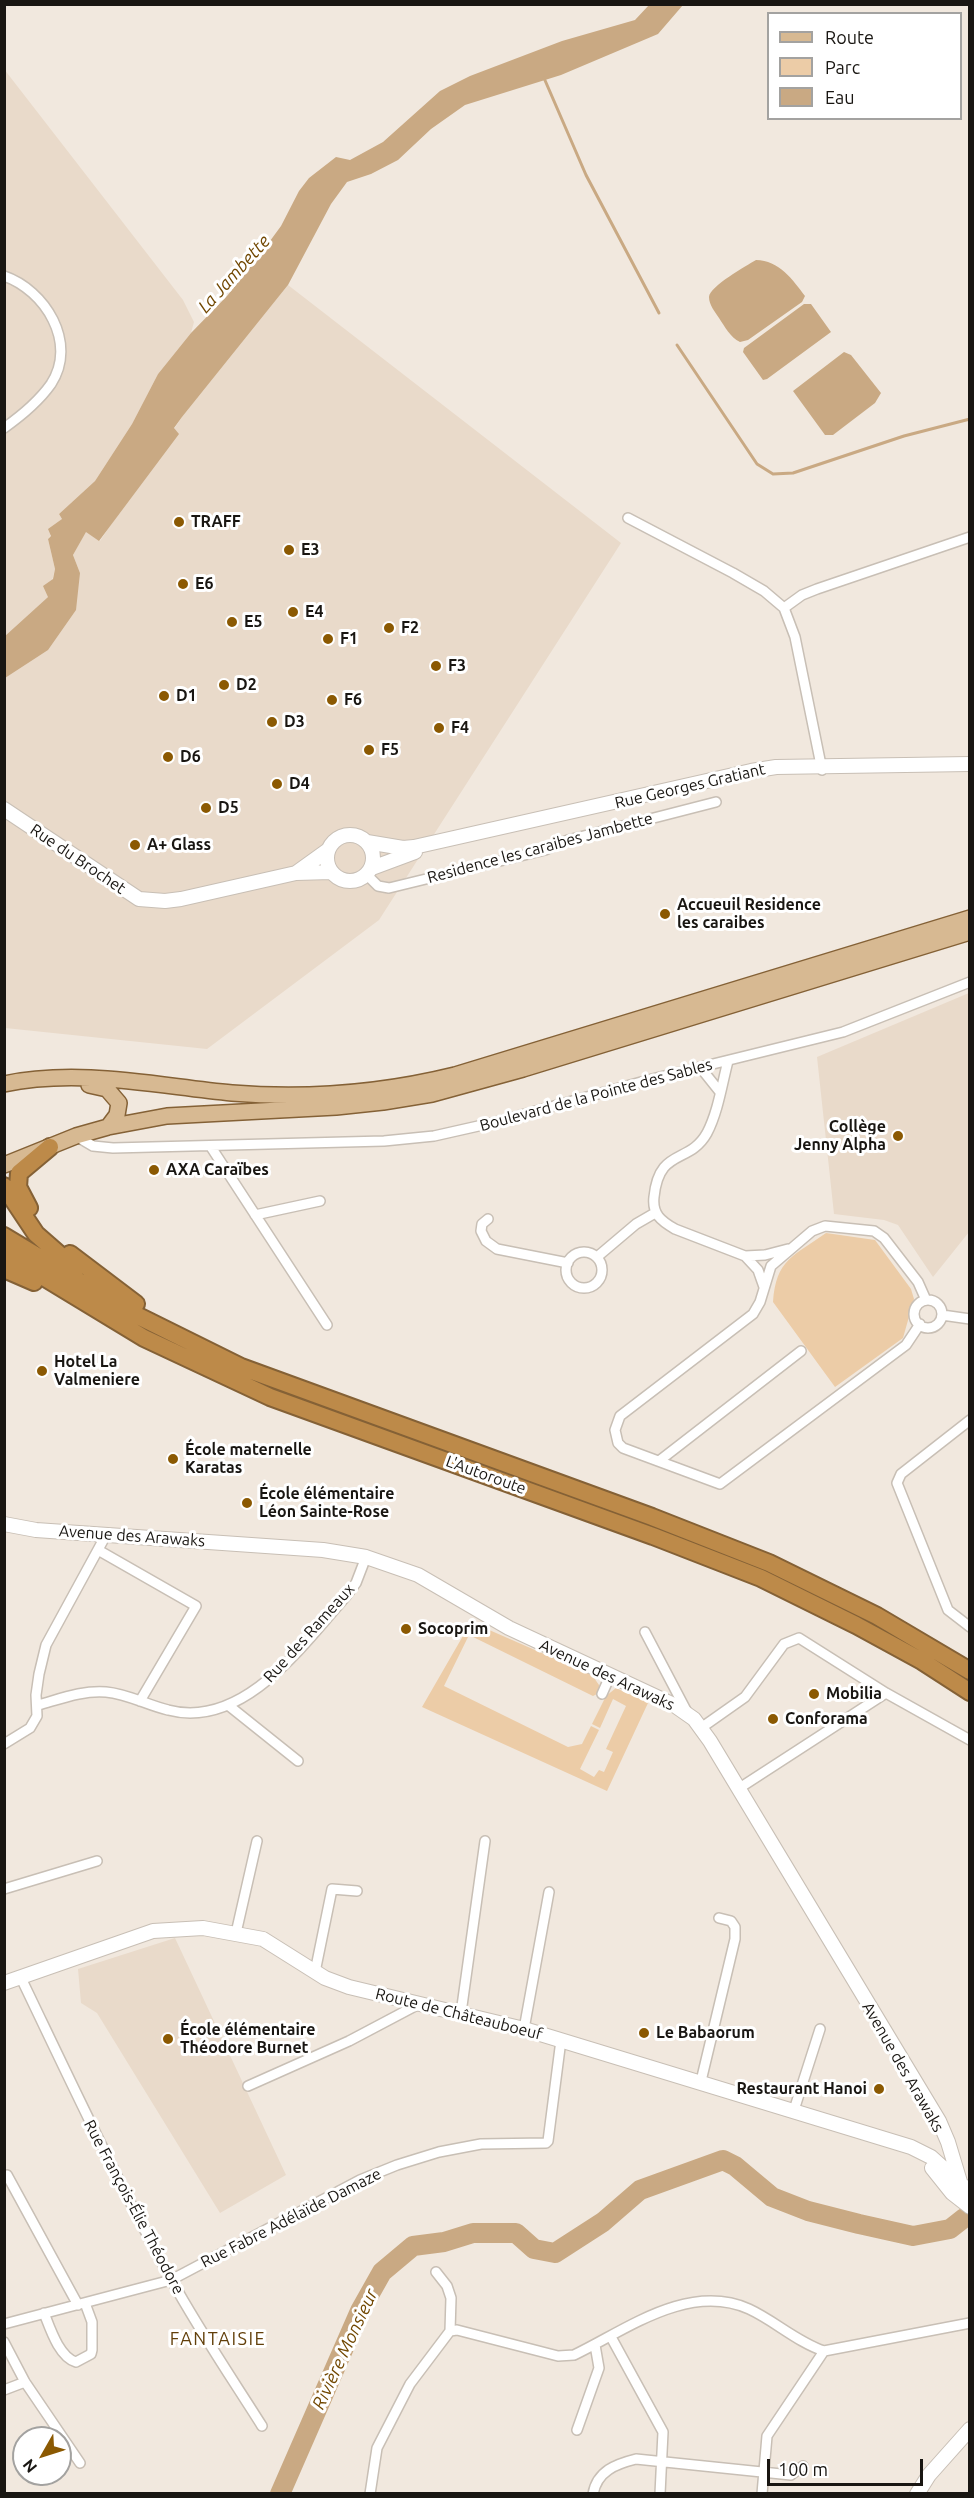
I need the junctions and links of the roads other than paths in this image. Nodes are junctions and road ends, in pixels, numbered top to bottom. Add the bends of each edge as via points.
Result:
1 (4, 276) edge
2 (4, 428) edge
3 (628, 518) dead end
4 (969, 537) edge
5 (784, 608) junction
6 (969, 766) edge
7 (822, 768) junction
8 (716, 802) dead end
9 (4, 809) edge
10 (368, 842) junction
11 (415, 849) junction
12 (328, 850) junction
13 (332, 872) junction
14 (370, 872) junction
15 (296, 873) junction
16 (969, 908) edge
17 (969, 918) edge
18 (969, 932) edge
19 (859, 952) junction
20 (969, 982) edge
21 (728, 1061) junction
22 (700, 1067) junction
23 (54, 1077) junction
24 (6, 1084) edge
25 (720, 1092) junction
26 (108, 1127) junction
27 (76, 1136) junction
28 (50, 1147) joint
29 (211, 1147) junction
30 (30, 1157) junction
31 (4, 1165) edge
32 (4, 1186) edge
33 (320, 1201) dead end
34 (655, 1213) junction
35 (255, 1215) junction
36 (488, 1219) dead end
37 (4, 1236) edge
38 (788, 1249) junction
39 (4, 1253) edge
40 (745, 1256) junction
41 (597, 1257) junction
42 (568, 1263) junction
43 (4, 1269) edge
44 (764, 1287) junction
45 (926, 1300) junction
46 (136, 1304) junction
47 (942, 1315) junction
48 (106, 1317) junction
49 (969, 1319) edge
50 (920, 1324) junction
51 (327, 1325) dead end
52 (801, 1351) dead end
53 (241, 1367) junction
54 (969, 1420) edge
55 (659, 1461) junction
56 (4, 1524) edge
57 (106, 1534) junction
58 (98, 1550) junction
59 (366, 1557) junction
60 (969, 1627) edge
61 (645, 1632) dead end
62 (969, 1671) edge
63 (610, 1676) junction
64 (969, 1692) edge
65 (886, 1693) junction
66 (602, 1694) dead end
67 (140, 1701) junction
68 (38, 1705) junction
69 (228, 1705) junction
70 (688, 1714) junction
71 (701, 1728) junction
72 (969, 1740) edge
73 (4, 1744) edge
74 (298, 1761) dead end
75 (738, 1789) junction
76 (257, 1841) dead end
77 (485, 1841) dead end
78 (97, 1861) dead end
79 (4, 1889) edge
80 (357, 1892) dead end
81 (549, 1892) dead end
82 (719, 1918) dead end
83 (236, 1933) junction
84 (315, 1972) junction
85 (21, 1978) junction
86 (4, 1983) edge
87 (420, 2004) junction
88 (461, 2013) junction
89 (524, 2029) junction
90 (820, 2029) dead end
91 (561, 2040) junction
92 (701, 2081) junction
93 (248, 2086) dead end
94 (794, 2110) junction
95 (945, 2134) junction
96 (920, 2150) junction
97 (942, 2167) junction
98 (7, 2175) dead end
99 (944, 2183) junction
100 (966, 2197) edge
101 (436, 2272) dead end
102 (171, 2280) junction
103 (81, 2304) junction
104 (44, 2313) junction
105 (969, 2323) edge
106 (4, 2324) edge
107 (450, 2331) junction
108 (611, 2337) junction
109 (4, 2342) edge
110 (595, 2345) junction
111 (824, 2351) junction
112 (25, 2382) junction
113 (4, 2390) edge
114 (262, 2426) dead end
115 (969, 2429) edge
116 (577, 2430) dead end
117 (662, 2462) junction
118 (80, 2463) dead end
119 (803, 2466) dead end
120 (764, 2472) junction
121 (370, 2493) edge
122 (593, 2493) edge
123 (660, 2493) edge
124 (762, 2493) edge
125 (917, 2493) edge

1 - 2 street via 31,290 44,305 61,345 51,383
3 - 5 street via 734,573
4 - 5 street via 812,591
5 - 7 street via 795,637
6 - 7 main road, Rue Georges Gratiant
7 - 11 main road, Rue Georges Gratiant via 751,771
8 - 14 street, Residence les caraibes Jambette via 568,840 545,850 396,886 378,886
9 - 15 main road, Rue du Brochet via 139,899 181,899
10 - 11 main road
10 - 12 main road via 356,836 343,836
10 - 14 main road via 374,855
11 - 14 main road
12 - 13 main road
12 - 15 main road, Rue du Brochet
13 - 14 main road via 349,882 361,880
13 - 15 main road, Rue du Brochet
16 - 19 main road
17 - 19 main road
18 - 26 main road via 432,1094 336,1107 167,1116
19 - 23 main road via 476,1069 382,1090 278,1095
20 - 21 street, Boulevard de la Pointe des Sables via 843,1032
21 - 22 street, Boulevard de la Pointe des Sables
21 - 25 street
22 - 25 street
22 - 29 street, Boulevard de la Pointe des Sables via 434,1136
23 - 24 main road
23 - 26 main road via 112,1093 120,1109
25 - 34 street via 702,1140 671,1159 658,1174
26 - 27 main road
27 - 28 main road
27 - 29 street, Boulevard de la Pointe des Sables via 93,1146 105,1147
28 - 30 highway
29 - 35 street
30 - 31 main road
30 - 46 highway via 18,1177 23,1199 69,1254
32 - 46 highway via 22,1217 47,1246 78,1270
33 - 35 street
34 - 40 street via 675,1229
34 - 41 street
35 - 51 street
36 - 42 street via 481,1231 491,1246
37 - 53 highway, L'Autoroute via 132,1313
38 - 40 street
38 - 44 street via 771,1266
38 - 45 street via 812,1230 825,1226 874,1231 918,1282
39 - 48 highway, L'Autoroute
40 - 44 street via 758,1270
41 - 42 street via 580,1253
41 - 42 street via 602,1274 591,1287 579,1287 570,1280
43 - 48 highway
44 - 55 street via 753,1314 620,1416 615,1430 618,1443
45 - 47 street via 937,1304
45 - 50 street via 915,1312
46 - 53 highway
47 - 49 street
47 - 50 street via 934,1326
48 - 64 highway, L'Autoroute via 270,1397 760,1578 856,1625
50 - 55 street via 906,1345 720,1484
52 - 55 street
53 - 62 highway, L'Autoroute via 769,1563 877,1616
54 - 60 street via 901,1474 897,1483 948,1610
56 - 57 main road, Avenue des Arawaks
57 - 58 street
57 - 59 main road, Avenue des Arawaks via 323,1550
58 - 67 street via 196,1606
58 - 68 street via 46,1645 36,1695
59 - 63 main road, Avenue des Arawaks via 418,1575 509,1628
59 - 69 street, Rue des Rameaux via 356,1583 330,1615 259,1689
61 - 70 street
63 - 66 street
63 - 70 main road, Avenue des Arawaks
65 - 71 street via 799,1638 784,1644 745,1697
65 - 72 street
65 - 75 street
67 - 68 street, Rue des Rameaux via 90,1691
67 - 69 street, Rue des Rameaux via 185,1713
68 - 73 street via 30,1728
69 - 74 street
70 - 71 main road, Avenue des Arawaks
71 - 75 main road, Avenue des Arawaks
75 - 95 main road, Avenue des Arawaks
76 - 83 street
77 - 88 street
78 - 79 street
80 - 84 street via 332,1889
81 - 89 street
82 - 92 street via 731,1921 735,1939
83 - 84 main road, Route de Châteauboeuf via 263,1939
83 - 85 main road, Route de Châteauboeuf via 203,1928 153,1931
84 - 87 main road, Route de Châteauboeuf via 349,1988
85 - 86 main road, Route de Châteauboeuf
85 - 102 street, Rue François-Élie Théodore via 99,2145
87 - 88 main road, Route de Châteauboeuf
87 - 93 street
88 - 89 main road, Route de Châteauboeuf
89 - 91 main road, Route de Châteauboeuf
90 - 94 street
91 - 92 main road, Route de Châteauboeuf
91 - 102 street, Rue Fabre Adélaïde Damaze via 546,2143 481,2144 397,2165 360,2180
92 - 94 main road, Route de Châteauboeuf
94 - 96 main road, Route de Châteauboeuf
95 - 97 main road, Avenue des Arawaks
95 - 100 main road
96 - 97 main road, Route de Châteauboeuf
96 - 99 main road
97 - 99 main road, Avenue des Arawaks
97 - 100 main road, Route de Châteauboeuf
98 - 103 street
99 - 100 main road
101 - 107 street via 451,2298
102 - 103 street, Rue Fabre Adélaïde Damaze
102 - 114 street, Rue François-Élie Théodore
103 - 104 street, Rue Fabre Adélaïde Damaze
103 - 104 street via 92,2322 94,2336 92,2350 76,2362 57,2343
104 - 106 street, Rue Fabre Adélaïde Damaze
105 - 111 street
107 - 110 street via 558,2356 574,2355
107 - 121 street via 410,2384 377,2448
108 - 110 street
108 - 111 street via 672,2307 718,2302 748,2309
108 - 117 street via 663,2432
109 - 112 street
110 - 116 street via 599,2368
111 - 120 street via 767,2436
112 - 113 street
112 - 118 street
115 - 125 main road
117 - 120 street
117 - 122 street via 636,2459 620,2463 604,2472
117 - 123 street
119 - 120 street via 791,2475
120 - 124 street

